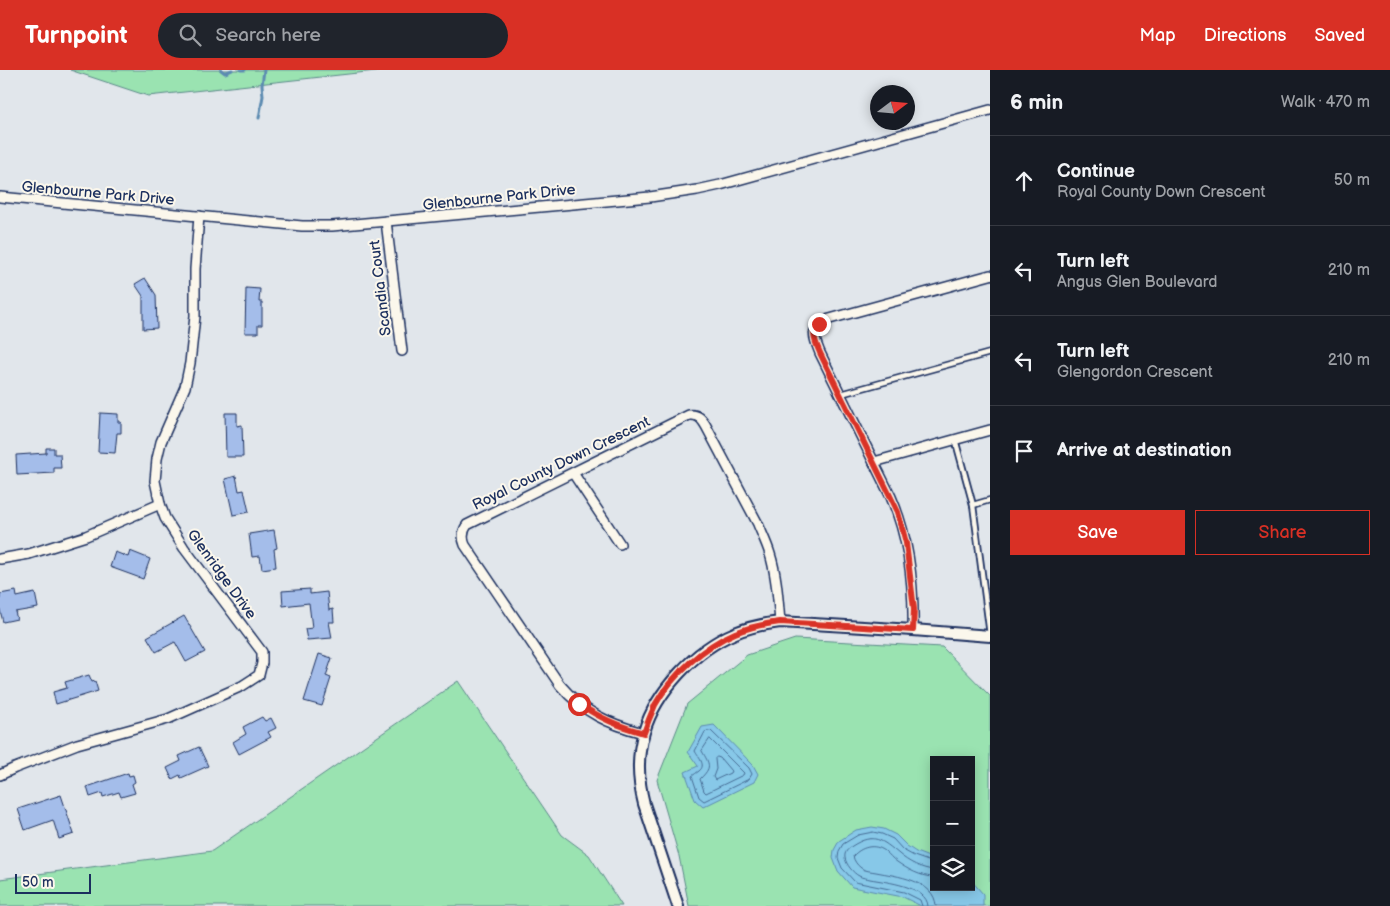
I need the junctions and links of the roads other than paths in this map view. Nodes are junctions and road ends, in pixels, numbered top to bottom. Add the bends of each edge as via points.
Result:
1 (990, 110) edge
2 (0, 197) edge
3 (198, 216) junction
4 (386, 222) junction
5 (990, 275) edge
6 (402, 352) dead end
7 (990, 353) edge
8 (841, 394) junction
9 (990, 430) edge
10 (956, 439) junction
11 (874, 462) junction
12 (573, 473) junction
13 (990, 500) edge
14 (160, 504) junction
15 (973, 505) junction
16 (620, 544) dead end
17 (0, 559) edge
18 (780, 622) junction
19 (913, 630) junction
20 (990, 636) edge
21 (644, 733) junction
22 (0, 775) edge
23 (677, 901) edge

1 - 4 street, Glenbourne Park Drive via 697,190
2 - 3 street, Glenbourne Park Drive
3 - 4 street, Glenbourne Park Drive via 302,226
3 - 14 street, Glenridge Drive via 190,363 186,387 161,442 157,459 155,482
4 - 6 street, Scandia Court
5 - 8 street via 819,324 814,331 816,341
7 - 8 lane
8 - 11 street
9 - 10 street
10 - 11 street
10 - 15 lane
11 - 19 street via 903,530 914,609
12 - 16 street
12 - 18 street, Royal County Down Crescent via 689,415 698,416 758,524 770,554
12 - 21 street, Royal County Down Crescent via 472,522 464,529 463,540 570,697 603,719
13 - 15 lane
14 - 17 street via 86,536 29,554
14 - 22 street, Glenridge Drive via 184,548 262,652 259,675 168,720 76,744
15 - 20 lane
18 - 19 street
18 - 21 street via 735,633 690,663 661,696
19 - 20 street
21 - 23 street via 639,770 642,796

